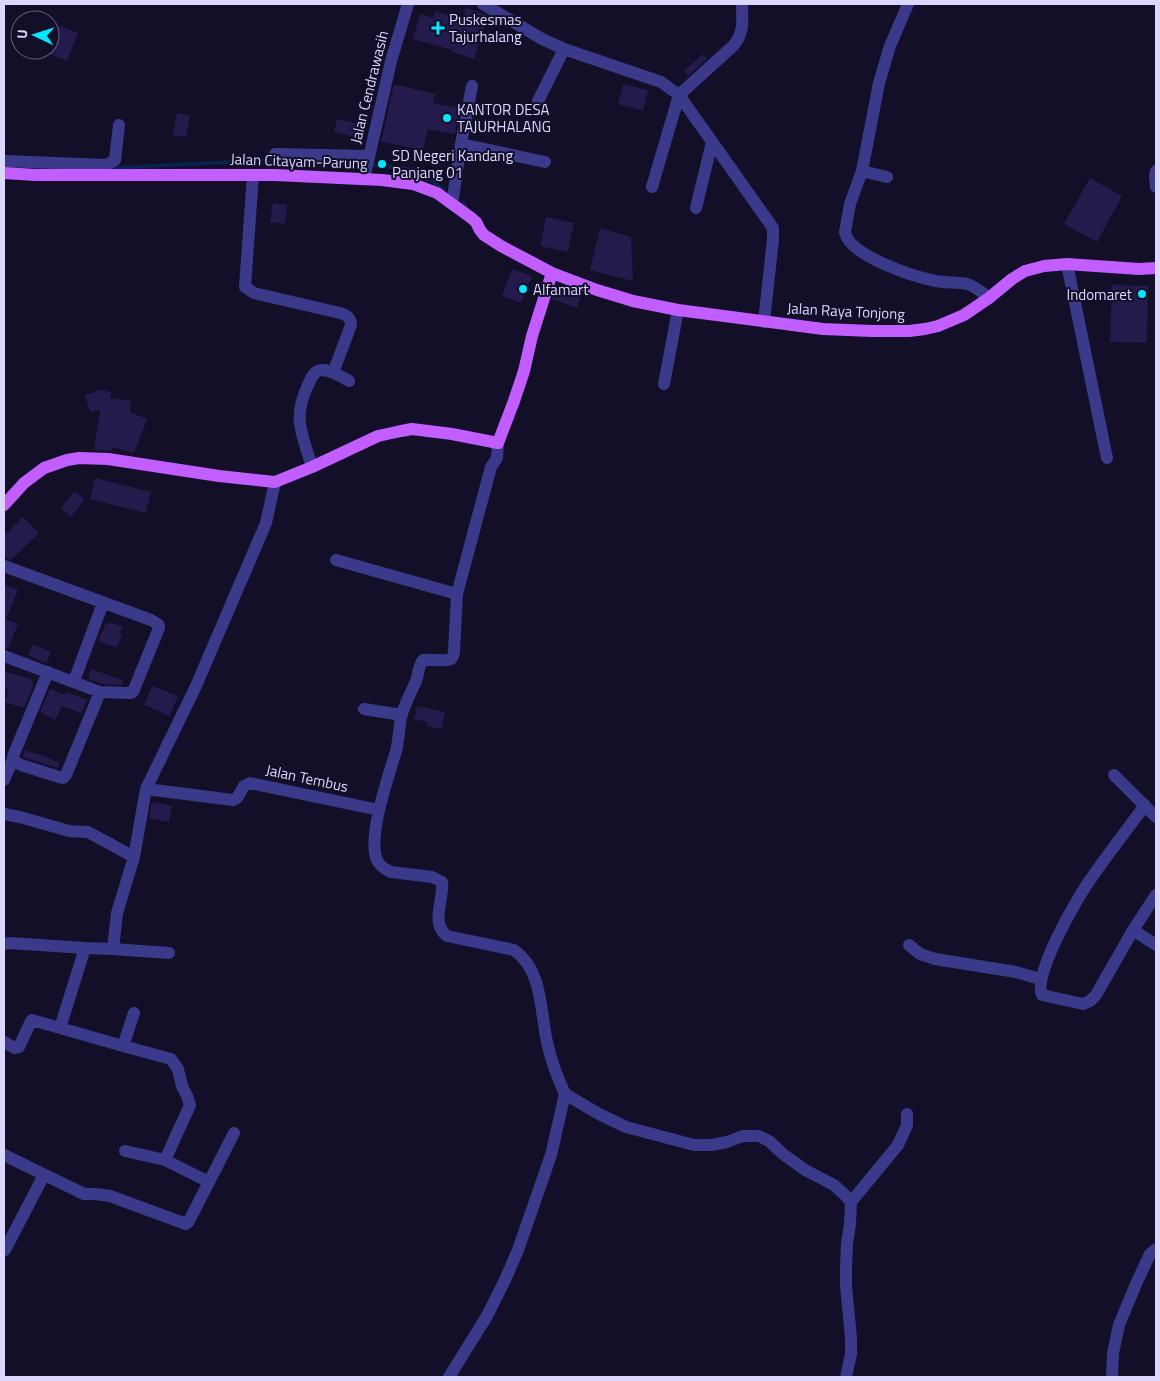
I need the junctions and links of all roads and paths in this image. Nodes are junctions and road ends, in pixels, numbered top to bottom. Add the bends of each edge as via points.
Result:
1 (408, 4) edge
2 (483, 4) edge
3 (742, 4) edge
4 (908, 4) edge
5 (564, 49) junction
6 (472, 86) dead end
7 (679, 94) junction
8 (538, 101) dead end
9 (119, 125) dead end
10 (712, 142) junction
11 (461, 144) junction
12 (275, 154) dead end
13 (4, 161) edge
14 (545, 162) dead end
15 (367, 166) junction
16 (862, 171) junction
17 (1156, 171) edge
18 (4, 173) edge
19 (253, 175) junction
20 (887, 177) dead end
21 (652, 187) dead end
22 (1156, 187) edge
23 (452, 204) junction
24 (696, 208) dead end
25 (1067, 264) junction
26 (1156, 268) edge
27 (552, 273) junction
28 (989, 298) junction
29 (678, 310) junction
30 (764, 322) junction
31 (333, 373) junction
32 (349, 381) dead end
33 (664, 384) dead end
34 (498, 443) junction
35 (1107, 458) dead end
36 (312, 467) junction
37 (275, 482) junction
38 (4, 505) edge
39 (336, 560) dead end
40 (4, 566) edge
41 (457, 594) junction
42 (103, 603) junction
43 (4, 656) edge
44 (48, 672) junction
45 (74, 681) junction
46 (100, 692) junction
47 (364, 709) dead end
48 (402, 715) junction
49 (14, 759) junction
50 (1114, 775) dead end
51 (4, 780) edge
52 (146, 789) junction
53 (1145, 805) junction
54 (380, 810) junction
55 (4, 814) edge
56 (1156, 817) edge
57 (134, 858) junction
58 (1156, 895) edge
59 (1133, 930) junction
60 (4, 944) edge
61 (909, 945) dead end
62 (1156, 945) edge
63 (85, 948) junction
64 (113, 949) junction
65 (169, 953) dead end
66 (1040, 979) junction
67 (134, 1013) dead end
68 (60, 1028) junction
69 (4, 1042) edge
70 (123, 1046) junction
71 (565, 1094) junction
72 (907, 1114) dead end
73 (234, 1133) dead end
74 (125, 1151) dead end
75 (7, 1156) edge
76 (165, 1160) junction
77 (4, 1169) edge
78 (44, 1175) junction
79 (209, 1182) junction
80 (850, 1202) junction
81 (1156, 1249) edge
82 (5, 1250) edge
83 (448, 1377) edge
84 (846, 1377) edge
85 (1112, 1377) edge

1 - 15 street, Jalan Cendrawasih
2 - 5 street
3 - 7 street via 739,38
4 - 16 street via 890,46 879,84
5 - 7 street via 661,82
5 - 8 street
6 - 11 street
7 - 10 street
7 - 21 street
9 - 13 street via 115,160 110,164
10 - 24 street
10 - 30 street via 774,231
11 - 14 street
11 - 23 street
12 - 15 street
15 - 19 main road, Jalan Citayam-Parung
15 - 23 main road, Jalan Citayam-Parung via 437,193
16 - 20 street
16 - 28 street via 846,222 848,241 869,257 894,268 934,281 967,284
17 - 22 street
18 - 19 main road, Jalan Citayam-Parung
19 - 31 street via 245,287 254,293 348,317 350,325
23 - 27 main road, Jalan Citayam-Parung via 470,216 484,235
25 - 26 main road, Jalan Raya Tonjong
25 - 28 main road, Jalan Raya Tonjong via 1025,271
25 - 35 street
27 - 29 main road, Jalan Raya Tonjong via 632,301
27 - 34 main road via 522,379
28 - 30 main road, Jalan Raya Tonjong via 951,322 909,331 833,329
29 - 30 main road, Jalan Raya Tonjong
29 - 33 street
31 - 32 street
31 - 36 street via 326,370 314,374 299,408 300,426
34 - 36 main road via 412,429 378,436
34 - 41 street
36 - 37 main road
37 - 38 main road via 108,459 79,458 44,468 24,483
37 - 52 street via 267,518 247,566 196,686
39 - 41 street
40 - 42 street
41 - 48 street via 453,656 446,660 422,661
42 - 45 street
42 - 46 street via 158,623 159,628 133,692
43 - 44 street
44 - 45 street
44 - 49 street
45 - 46 street
46 - 49 street via 66,775 59,778 18,764
47 - 48 street
48 - 54 street via 397,748
49 - 51 street
50 - 53 street
52 - 54 street, Jalan Tembus via 233,800 250,783
52 - 57 street
53 - 56 street
53 - 66 street via 1089,881 1052,946
54 - 71 street via 374,848 376,860 391,872 432,877 442,882 439,924 444,934 514,950 528,963 541,1001 552,1061
55 - 57 street via 69,831 88,832
57 - 64 street via 118,913
58 - 59 street
59 - 62 street
59 - 66 street via 1090,1001 1083,1004 1042,995
60 - 63 street
61 - 66 street via 920,954 935,959
63 - 64 street
63 - 68 street
64 - 65 street
67 - 70 street
68 - 69 street via 32,1020 19,1047 14,1048
68 - 70 street
70 - 76 street via 171,1059 178,1068 190,1105
71 - 80 street via 626,1127 694,1145 759,1136 805,1170 834,1185
71 - 83 street via 551,1155 515,1258 488,1316
72 - 80 street via 907,1126 898,1145
73 - 79 street
74 - 76 street
75 - 77 street
75 - 78 street
76 - 79 street
78 - 79 street via 84,1194 110,1196 186,1224
78 - 82 street
80 - 84 street via 846,1286 851,1354
81 - 85 street via 1150,1254 1119,1325

